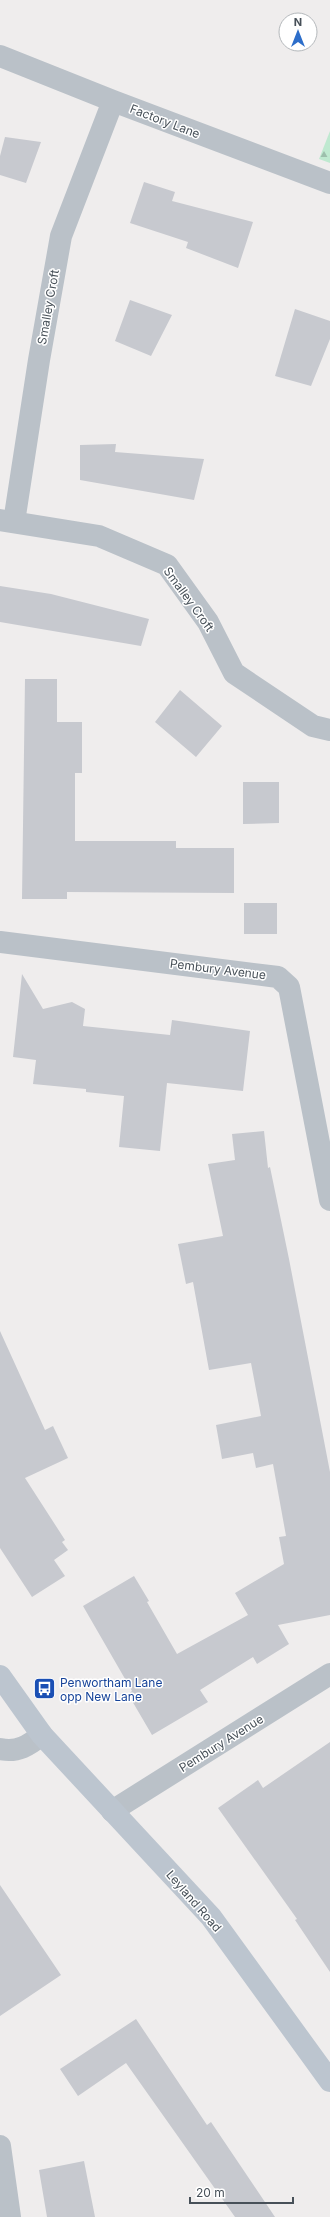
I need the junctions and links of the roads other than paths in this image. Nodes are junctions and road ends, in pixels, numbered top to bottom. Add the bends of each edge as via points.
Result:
1 (0, 56) edge
2 (113, 101) junction
3 (330, 183) edge
4 (7, 521) edge
5 (330, 730) edge
6 (0, 942) edge
7 (330, 1200) edge
8 (330, 1674) edge
9 (0, 1676) edge
10 (42, 1735) junction
11 (0, 1749) edge
12 (112, 1811) junction
13 (330, 2081) edge
14 (0, 2146) edge
15 (10, 2217) edge

1 - 2 street, Factory Lane
2 - 3 street, Factory Lane
2 - 4 street, Smalley Croft via 61,236
4 - 5 street, Smalley Croft via 99,536 167,565 208,622 234,672 313,726
6 - 7 street, Pembury Avenue via 278,977 289,987
8 - 12 street, Pembury Avenue
9 - 10 main road, Leyland Road
10 - 11 street via 22,1748 12,1751
10 - 12 main road, Leyland Road
12 - 13 main road, Leyland Road via 211,1917
14 - 15 street

